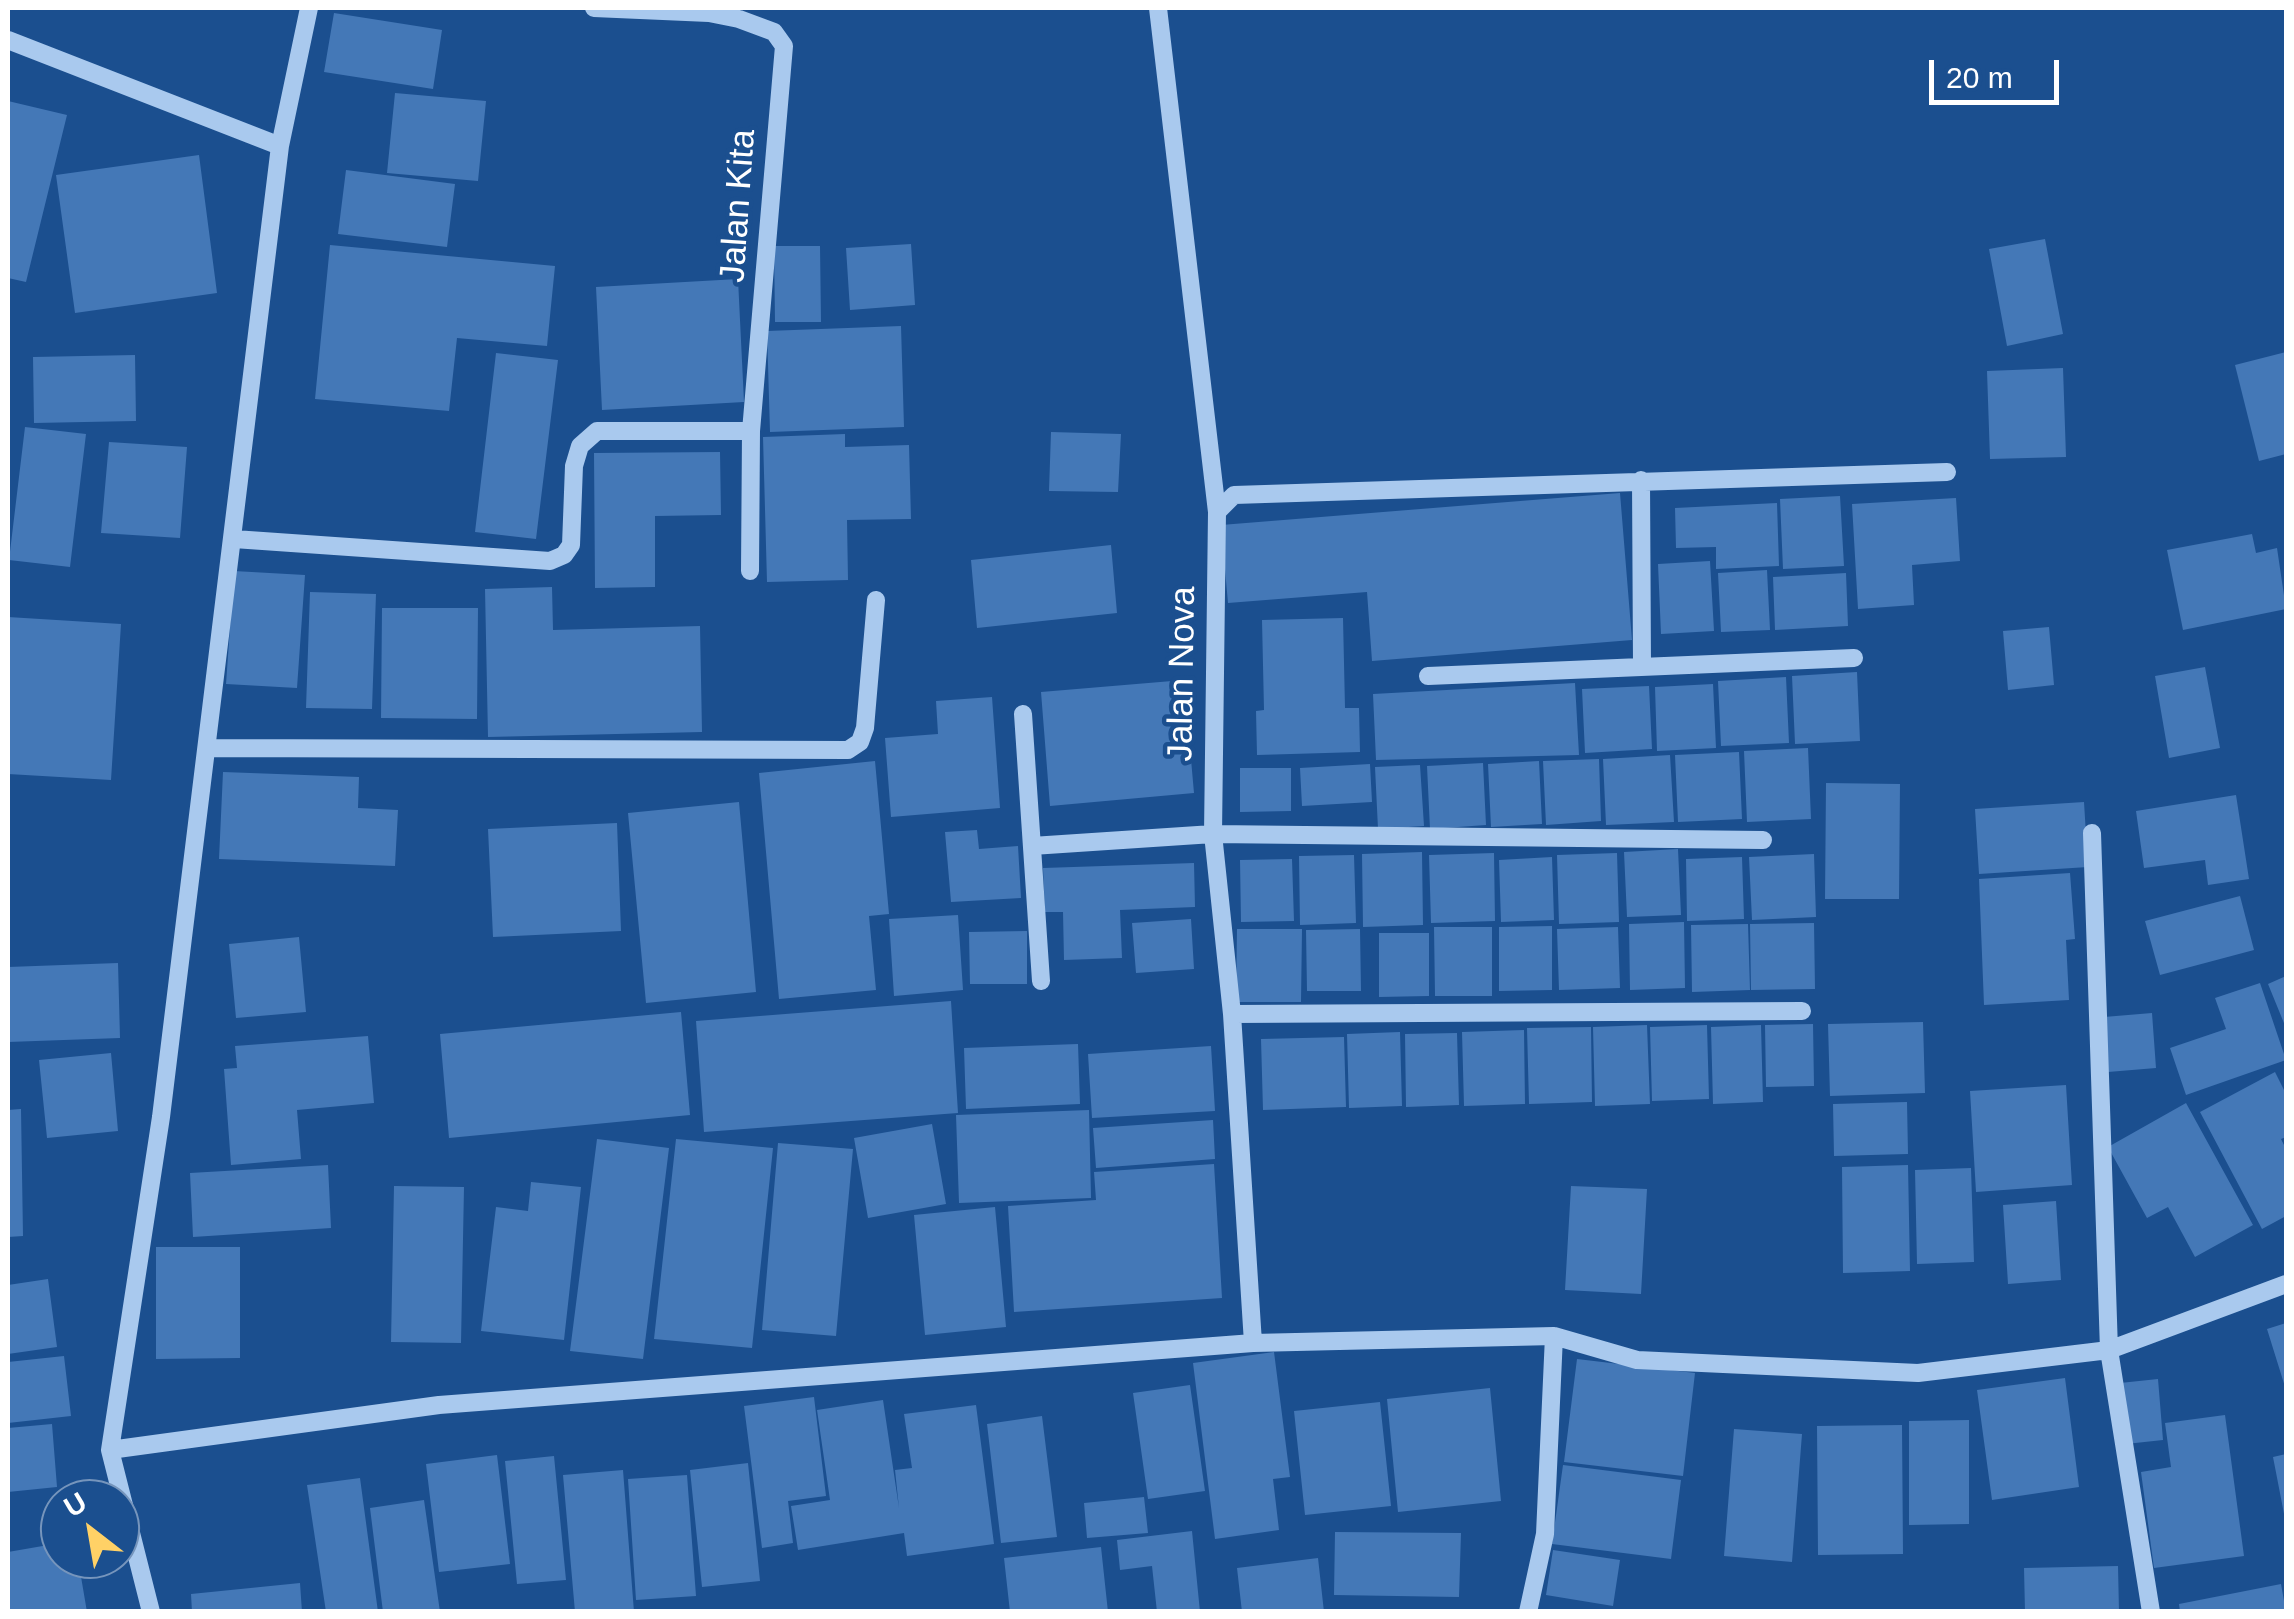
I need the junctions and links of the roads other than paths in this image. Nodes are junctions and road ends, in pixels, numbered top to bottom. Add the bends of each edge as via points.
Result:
1 (309, 8) edge
2 (594, 8) edge
3 (1158, 8) edge
4 (8, 40) edge
5 (280, 146) junction
6 (752, 431) junction
7 (1946, 472) dead end
8 (1641, 480) junction
9 (1218, 512) junction
10 (234, 539) junction
11 (750, 570) dead end
12 (876, 600) dead end
13 (1854, 658) dead end
14 (1642, 665) junction
15 (1428, 676) dead end
16 (1023, 714) dead end
17 (209, 748) junction
18 (2092, 833) dead end
19 (1213, 834) junction
20 (1763, 840) dead end
21 (1032, 846) junction
22 (1040, 981) dead end
23 (1802, 1010) dead end
24 (1232, 1014) junction
25 (2286, 1284) edge
26 (1554, 1336) junction
27 (1253, 1343) junction
28 (2109, 1350) junction
29 (110, 1450) junction
30 (151, 1612) edge
31 (1528, 1612) edge
32 (2151, 1612) edge

1 - 5 street
2 - 6 street, Jalan Kita via 739,18 774,32 784,46
3 - 9 street, Jalan Nova
4 - 5 street
5 - 10 street
6 - 10 street via 597,431 580,446 574,466 570,545 550,561
6 - 11 street, Jalan Kita
7 - 8 street
8 - 9 street via 1234,494
8 - 14 street
9 - 19 street, Jalan Nova
10 - 17 street
12 - 17 street via 866,728 848,750
13 - 14 street
14 - 15 street
16 - 21 street
17 - 29 street
18 - 28 street
19 - 20 street
19 - 21 street
19 - 24 street, Jalan Nova
21 - 22 street
23 - 24 street
24 - 27 street, Jalan Nova
25 - 28 street
26 - 27 street
26 - 28 street via 1637,1360 1918,1373
26 - 31 street via 1544,1534
27 - 29 street via 439,1405
28 - 32 street
29 - 30 street

